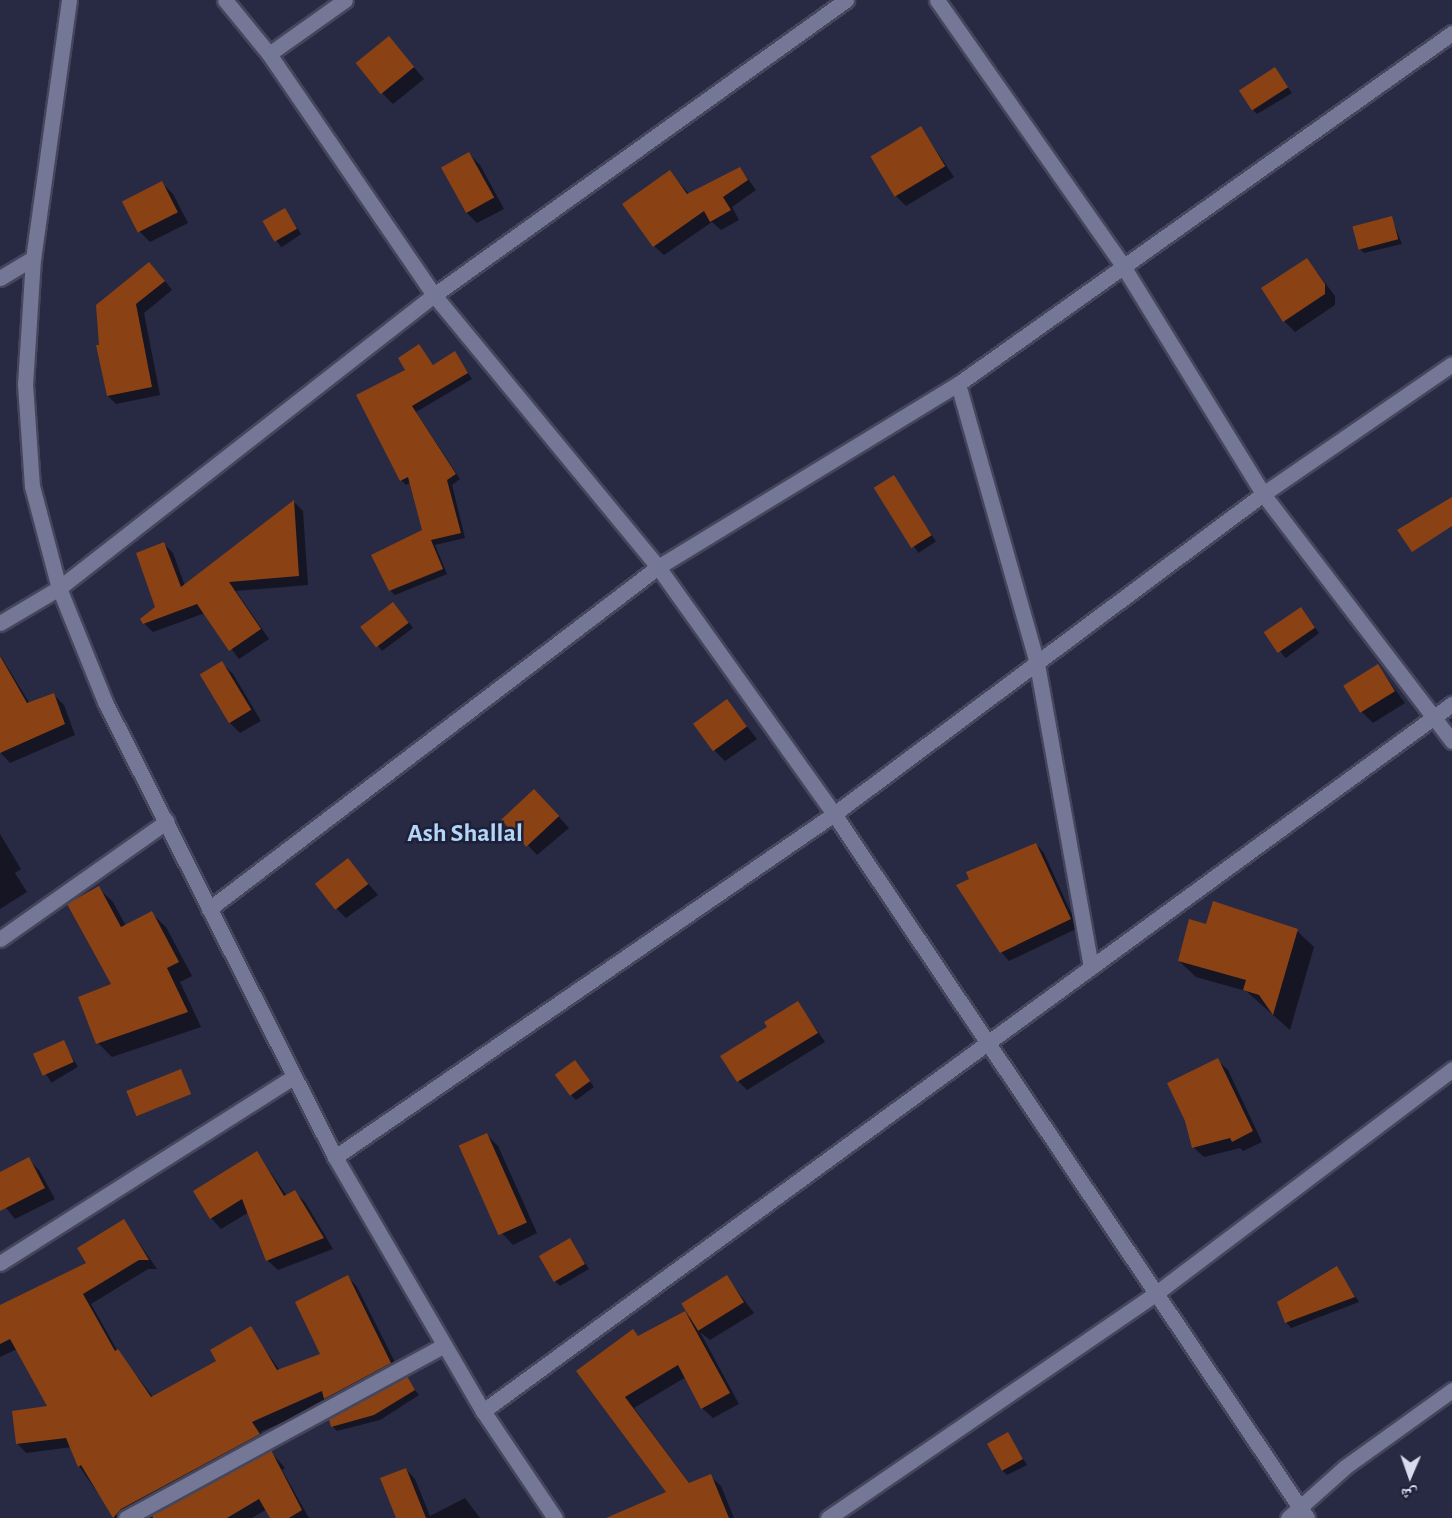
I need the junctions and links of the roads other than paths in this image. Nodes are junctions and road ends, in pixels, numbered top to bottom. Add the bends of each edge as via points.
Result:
1 (69, 0) edge
2 (225, 0) edge
3 (345, 0) edge
4 (846, 0) edge
5 (937, 0) edge
6 (1452, 33) edge
7 (269, 54) junction
8 (33, 258) junction
9 (1123, 266) junction
10 (0, 278) edge
11 (434, 295) junction
12 (1452, 364) edge
13 (958, 384) junction
14 (1263, 494) junction
15 (658, 567) junction
16 (59, 588) junction
17 (0, 623) edge
18 (1038, 664) junction
19 (1452, 704) edge
20 (1432, 717) junction
21 (1452, 741) edge
22 (834, 814) junction
23 (167, 821) junction
24 (209, 909) junction
25 (0, 939) edge
26 (1091, 967) junction
27 (990, 1044) junction
28 (1452, 1069) edge
29 (293, 1077) junction
30 (335, 1157) junction
31 (0, 1263) edge
32 (1155, 1294) junction
33 (444, 1345) junction
34 (1452, 1390) edge
35 (483, 1411) junction
36 (1298, 1515) edge
37 (126, 1518) edge
38 (555, 1518) edge
39 (828, 1518) edge

1 - 8 street
2 - 7 street
3 - 7 street
4 - 11 street
5 - 9 street
6 - 9 street
7 - 11 street
8 - 10 street
8 - 16 street via 25,384 27,439 32,486
9 - 13 street
9 - 14 street
11 - 15 street
11 - 16 street
12 - 14 street
13 - 15 street
13 - 18 street
14 - 18 street
14 - 20 street
15 - 22 street
15 - 24 street
16 - 17 street
16 - 23 street via 105,702
18 - 22 street
18 - 26 street
19 - 20 street
20 - 21 street
20 - 26 street
22 - 27 street
22 - 30 street
23 - 24 street
23 - 25 street
24 - 29 street
26 - 27 street
27 - 32 street
27 - 35 street
28 - 32 street
29 - 30 street
29 - 31 street
30 - 33 street
32 - 36 street
32 - 39 street
33 - 35 street
33 - 37 street
34 - 36 street via 1345,1467
35 - 38 street

